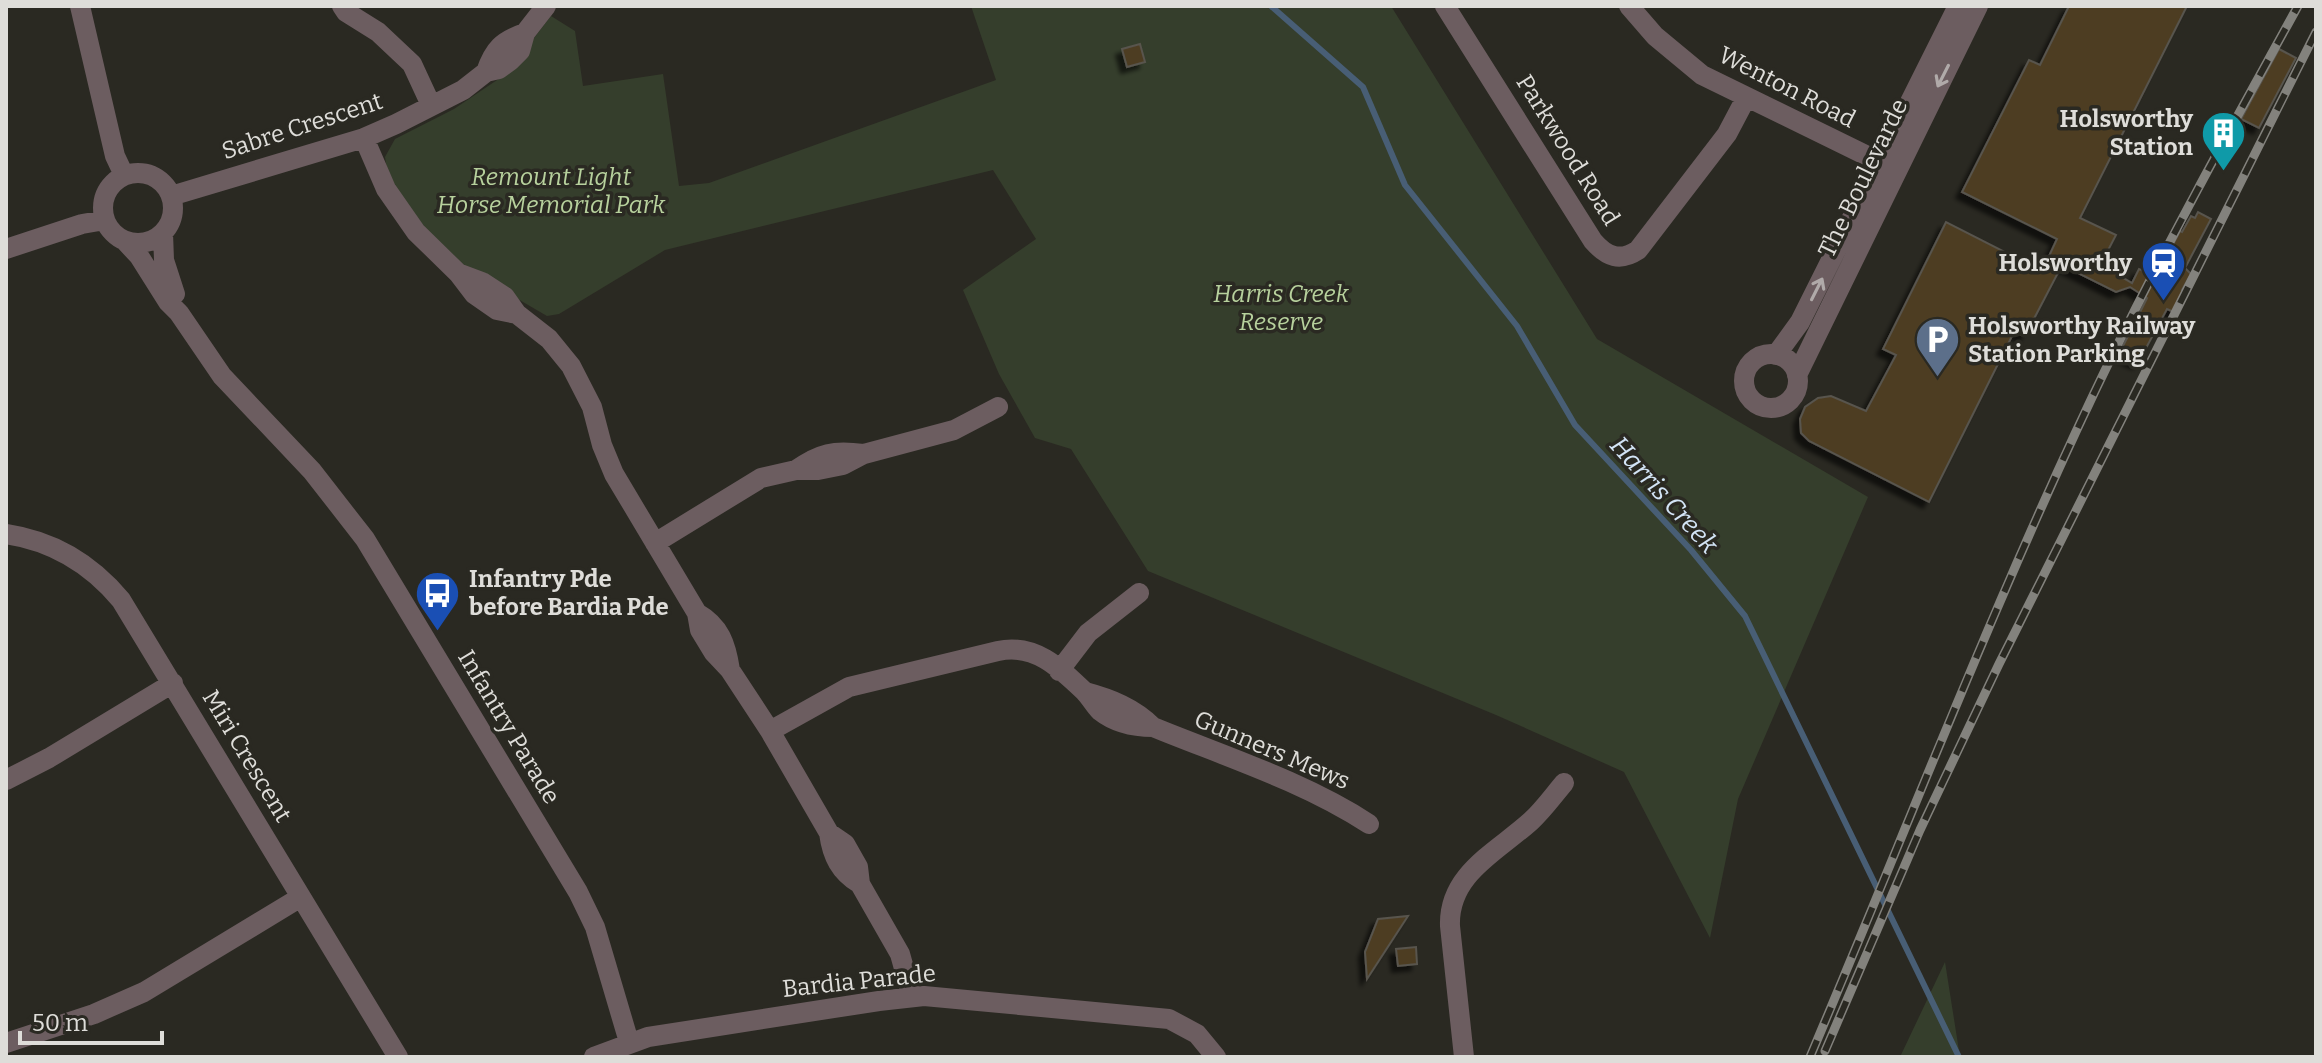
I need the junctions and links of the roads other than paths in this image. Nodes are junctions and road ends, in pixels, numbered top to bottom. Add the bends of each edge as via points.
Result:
1 (80, 6) edge
2 (342, 6) edge
3 (546, 6) edge
4 (1445, 6) edge
5 (1629, 6) edge
6 (1958, 6) edge
7 (1978, 6) edge
8 (1746, 98) junction
9 (431, 105) junction
10 (364, 138) junction
11 (1888, 166) junction
12 (124, 175) junction
13 (171, 196) junction
14 (105, 220) junction
15 (163, 233) junction
16 (125, 241) junction
17 (6, 249) edge
18 (179, 313) junction
19 (1776, 355) junction
20 (1797, 375) junction
21 (998, 407) dead end
22 (6, 534) edge
23 (655, 543) junction
24 (1139, 593) dead end
25 (1059, 671) junction
26 (173, 683) junction
27 (770, 731) junction
28 (6, 780) edge
29 (1564, 783) dead end
30 (1369, 824) dead end
31 (301, 897) junction
32 (912, 997) junction
33 (629, 1042) junction
34 (6, 1043) edge
35 (398, 1057) edge
36 (594, 1057) edge
37 (1216, 1057) edge
38 (1464, 1057) edge

1 - 12 street
2 - 9 street via 412,64
3 - 9 street, Sabre Crescent via 525,33 520,51 499,69
4 - 8 street, Parkwood Road via 1593,241 1615,257 1638,250 1727,134
5 - 8 street, Wenton Road via 1686,63
6 - 11 street, The Boulevarde
7 -> 11 street, The Boulevarde
8 - 11 street, Wenton Road
9 - 10 street, Sabre Crescent
10 - 13 street, Sabre Crescent
10 - 23 street via 397,207 431,248 474,294 497,310 517,314 549,339 578,377 607,460
19 -> 11 street, The Boulevarde
11 - 20 street, The Boulevarde
12 - 13 street via 152,175
12 - 14 street via 107,191
13 - 15 street via 172,215
14 - 16 street
14 - 17 street
15 - 16 street via 145,242
15 - 18 street, Infantry Parade via 164,260
16 - 18 street, Infantry Parade
18 - 33 street, Infantry Parade via 222,376 321,481 365,539 578,892 595,927
19 - 20 street via 1788,360
19 - 20 street via 1762,356 1747,371 1751,399 1765,407 1786,404 1796,391
21 - 23 street via 954,430 864,454 843,465 796,470 751,483
22 - 26 street, Miri Crescent via 62,551 106,583
23 - 27 street via 714,653
24 - 25 street via 1088,633
25 - 27 street, Gunners Mews via 1029,650 998,651 849,687
25 - 30 street, Gunners Mews via 1085,692 1140,714 1153,727 1326,799
26 - 28 street
26 - 31 street, Miri Crescent
27 - 32 street via 829,833 845,844 858,867 860,884 900,954
29 - 38 street via 1531,821 1468,873 1455,892 1449,914
31 - 34 street via 144,992
31 - 35 street, Miri Crescent
32 - 33 street, Bardia Parade
32 - 37 street, Bardia Parade via 1160,1017 1197,1034
33 - 36 street, Bardia Parade

